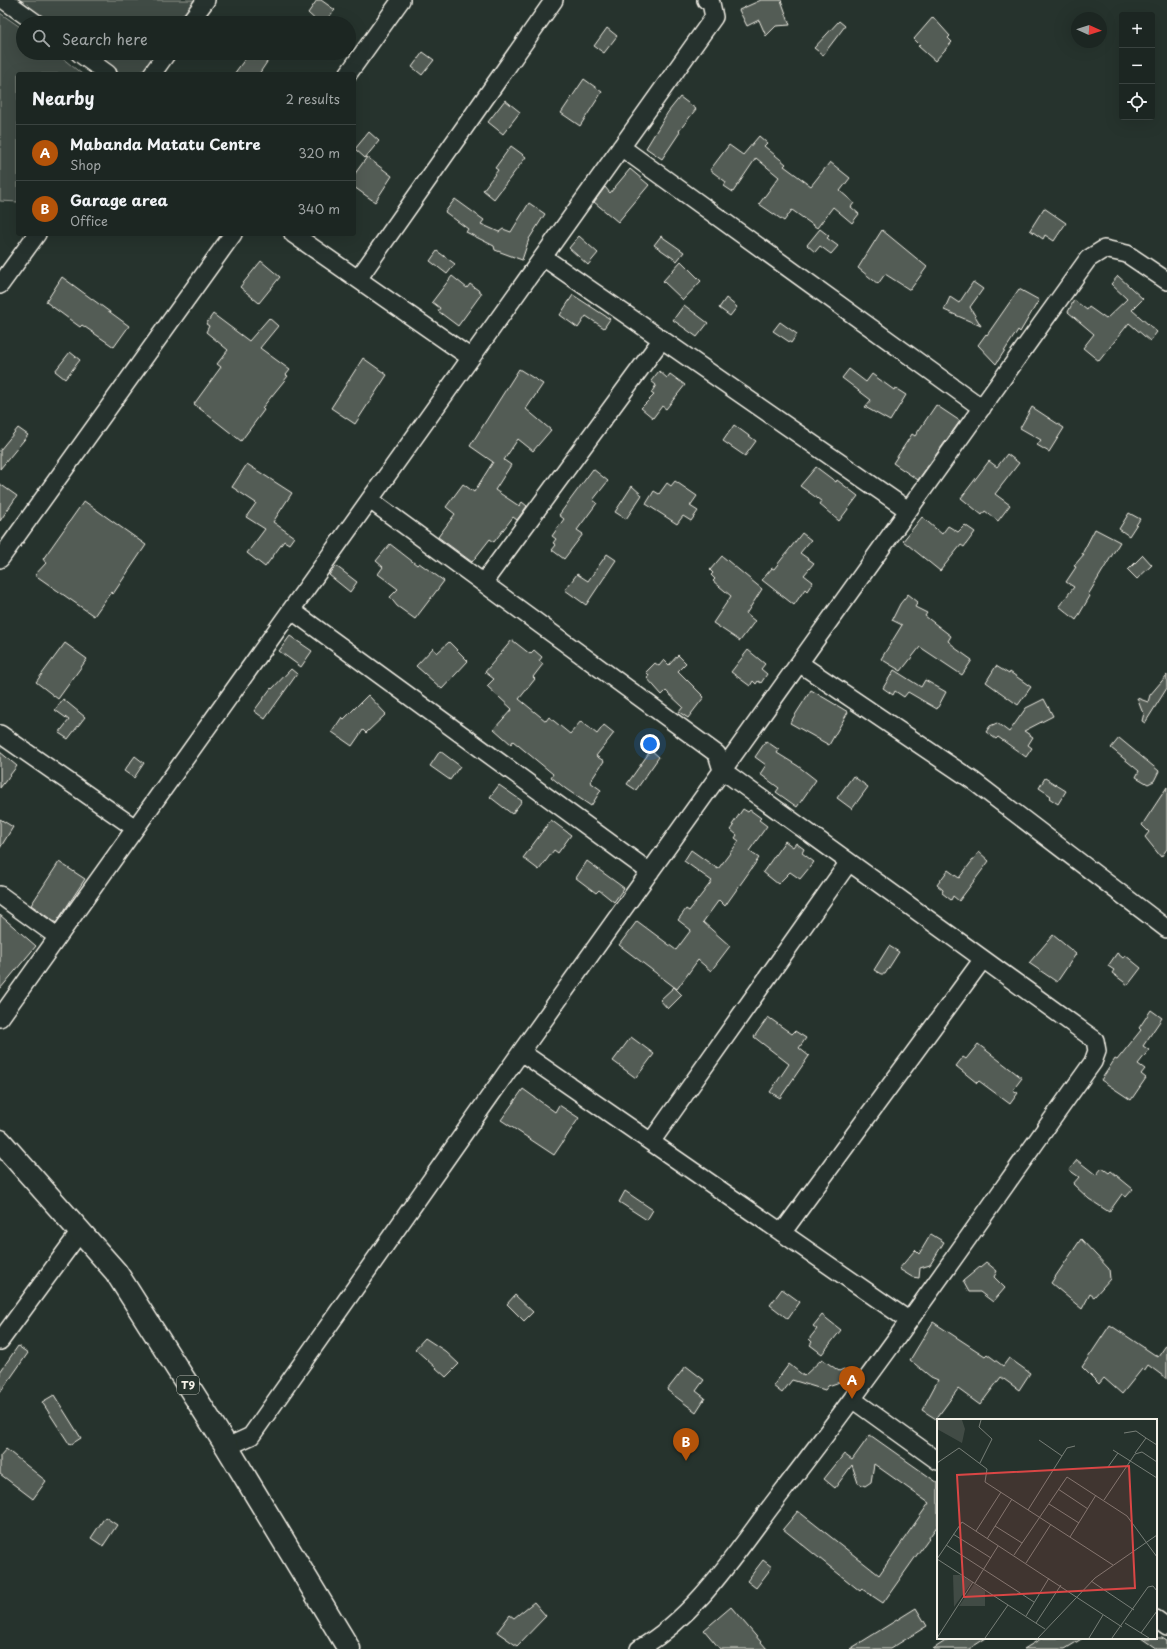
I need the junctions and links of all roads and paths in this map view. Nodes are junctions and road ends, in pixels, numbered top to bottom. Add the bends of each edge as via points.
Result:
1 (4, 0) edge
2 (206, 0) edge
3 (401, 0) edge
4 (554, 0) edge
5 (706, 0) edge
6 (26, 16) edge
7 (194, 16) edge
8 (88, 60) edge
9 (163, 60) edge
10 (105, 72) edge
11 (154, 72) edge
12 (349, 72) edge
13 (621, 147) junction
14 (36, 236) edge
15 (232, 236) edge
16 (296, 236) edge
17 (543, 257) junction
18 (358, 279) junction
19 (1167, 281) edge
20 (0, 285) edge
21 (662, 339) junction
22 (471, 358) junction
23 (982, 408) junction
24 (370, 500) junction
25 (908, 510) junction
26 (0, 559) edge
27 (483, 583) junction
28 (291, 610) junction
29 (799, 663) junction
30 (0, 734) edge
31 (722, 770) junction
32 (135, 828) junction
33 (849, 862) junction
34 (650, 872) junction
35 (0, 895) edge
36 (1167, 929) edge
37 (58, 937) junction
38 (983, 959) junction
39 (0, 1018) edge
40 (521, 1052) junction
41 (0, 1141) edge
42 (651, 1142) junction
43 (80, 1232) junction
44 (782, 1233) junction
45 (908, 1320) junction
46 (0, 1341) edge
47 (852, 1399) junction
48 (227, 1447) junction
49 (937, 1460) edge
50 (1157, 1620) edge
51 (1167, 1627) edge
52 (349, 1649) edge
53 (639, 1649) edge

1 - 6 street
2 - 7 street
3 - 12 street
4 - 18 street
5 - 13 street via 711,3 714,17
8 - 10 street
9 - 11 street
13 - 17 street
13 - 23 street
14 - 20 street
15 - 26 street
16 - 18 street
17 - 21 street
17 - 22 street
18 - 22 street
19 - 23 street via 1127,254 1104,249 1088,258
21 - 25 street
21 - 27 street
22 - 24 street
23 - 25 street
24 - 27 street
24 - 28 street
25 - 29 street
27 - 31 street via 717,754
28 - 32 street
28 - 34 street
29 - 31 street
29 - 36 street via 972,780
30 - 32 street
31 - 33 street
31 - 34 street
32 - 37 street
33 - 38 street
33 - 42 street
34 - 40 street
35 - 37 street
37 - 39 street
38 - 44 street
38 - 45 street via 1095,1040 1097,1051 1093,1062
40 - 42 street
40 - 48 street via 250,1436
41 - 43 highway, T9
42 - 44 street
43 - 46 street
43 - 48 highway, T9 via 116,1272
44 - 45 street
45 - 47 street
47 - 49 street
47 - 53 street via 694,1607 656,1639
48 - 52 highway, T9
50 - 51 street

